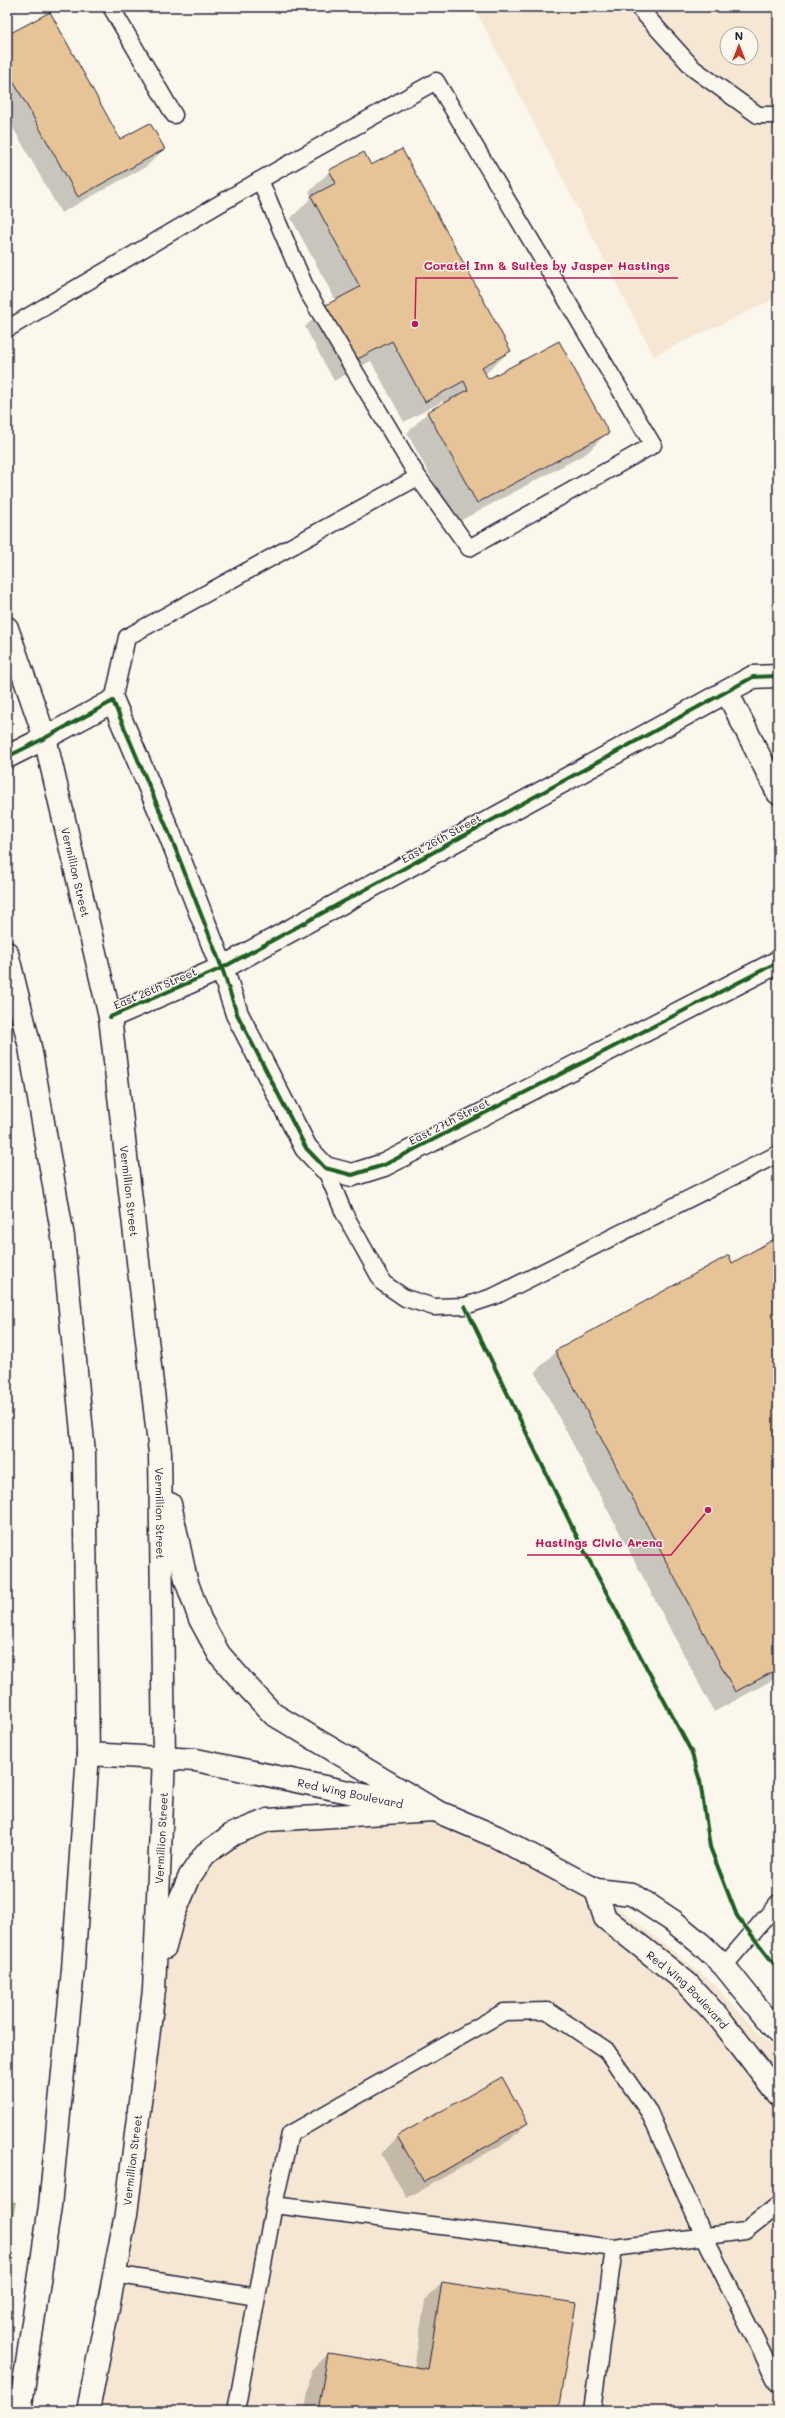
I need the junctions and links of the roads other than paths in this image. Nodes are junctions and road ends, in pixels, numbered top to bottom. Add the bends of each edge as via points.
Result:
1 (111, 7) edge
2 (638, 7) edge
3 (174, 115) dead end
4 (778, 115) edge
5 (260, 180) junction
6 (7, 329) edge
7 (418, 477) junction
8 (7, 628) edge
9 (778, 676) edge
10 (727, 692) junction
11 (113, 700) junction
12 (45, 738) junction
13 (7, 756) edge
14 (778, 793) edge
15 (7, 953) edge
16 (778, 962) edge
17 (222, 968) junction
18 (110, 1017) junction
19 (778, 1154) edge
20 (325, 1168) junction
21 (160, 1453) junction
22 (88, 1754) junction
23 (164, 1757) junction
24 (434, 1810) junction
25 (596, 1890) junction
26 (778, 1902) edge
27 (724, 1966) junction
28 (154, 1990) junction
29 (778, 2033) edge
30 (778, 2094) edge
31 (274, 2204) junction
32 (778, 2205) edge
33 (704, 2236) junction
34 (614, 2248) junction
35 (114, 2274) junction
36 (257, 2297) junction
37 (778, 2385) edge
38 (20, 2411) edge
39 (88, 2411) edge
40 (236, 2411) edge
41 (592, 2411) edge

1 - 3 lane
2 - 4 lane via 694,69 758,115
5 - 6 lane
5 - 7 lane via 307,291
5 - 7 lane via 436,81 653,445 469,548
7 - 11 lane via 127,637
8 - 12 main road, Vermillion Street
9 - 10 main road, East 26th Street via 753,677
10 - 14 main road
10 - 17 main road, East 26th Street
11 - 12 main road
11 - 17 main road
12 - 13 main road
12 - 18 main road, Vermillion Street
15 - 22 main road via 30,1047 63,1237 84,1452
16 - 20 main road, East 27th Street via 384,1165 352,1175
17 - 18 main road, East 26th Street
17 - 20 main road via 237,1014 306,1148
18 - 21 main road, Vermillion Street
19 - 20 lane via 495,1296 465,1306 434,1307 404,1298 383,1283 344,1213
21 - 23 main road, Vermillion Street
21 - 24 main road via 186,1580 200,1619 219,1654 273,1714
22 - 23 main road, Red Wing Boulevard
22 - 38 main road via 73,1969 50,2206
23 - 24 main road, Red Wing Boulevard via 196,1760
23 - 28 main road, Vermillion Street
24 - 25 main road, Red Wing Boulevard via 497,1837
24 - 28 main road via 268,1820 233,1834 205,1854 190,1876 173,1916
25 - 27 main road, Red Wing Boulevard via 632,1894 673,1921
25 - 30 main road, Red Wing Boulevard via 605,1918 687,1983 721,2020
26 - 27 lane
27 - 29 main road, Red Wing Boulevard
28 - 35 main road, Vermillion Street via 126,2214
31 - 33 lane via 290,2134 504,2012 548,2010 606,2050 649,2112
31 - 34 lane
31 - 36 lane
32 - 33 lane via 745,2231
33 - 34 lane
33 - 37 lane
34 - 41 lane
35 - 36 lane
35 - 39 main road, Vermillion Street
36 - 40 lane

